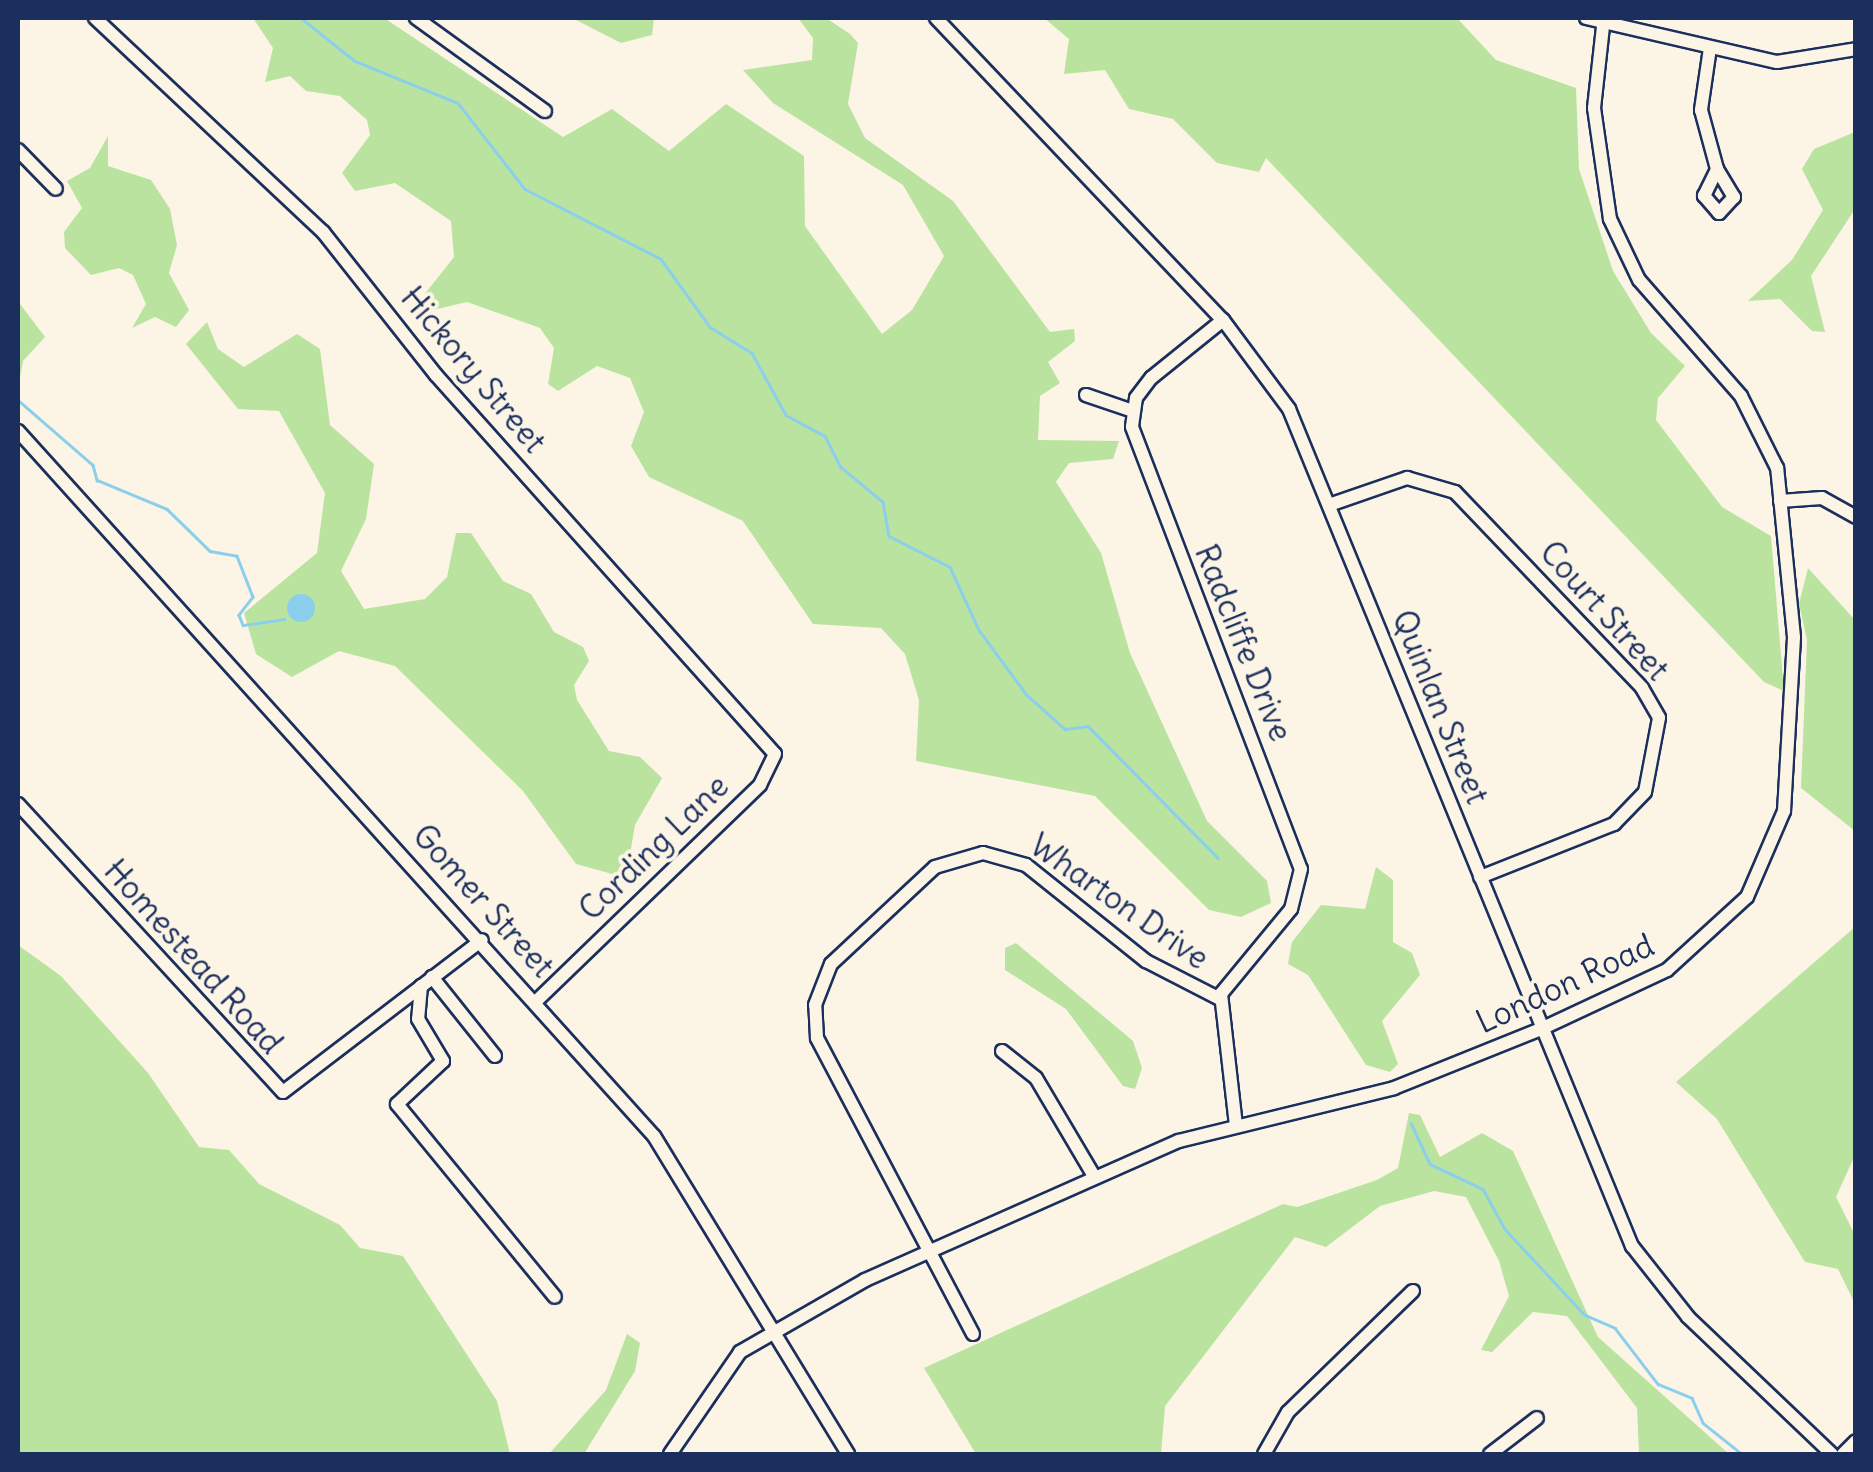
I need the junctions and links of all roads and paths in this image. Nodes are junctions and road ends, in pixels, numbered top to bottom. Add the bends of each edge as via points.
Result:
1 (96, 18) edge
2 (416, 18) edge
3 (936, 18) edge
4 (1586, 18) edge
5 (1604, 21) edge
6 (1710, 48) junction
7 (1856, 50) edge
8 (545, 112) dead end
9 (18, 150) edge
10 (1717, 170) dead end
11 (56, 189) dead end
12 (1223, 320) junction
13 (1086, 394) dead end
14 (1133, 411) junction
15 (21, 441) edge
16 (1780, 500) junction
17 (1330, 505) junction
18 (1856, 517) edge
19 (766, 777) joint
20 (18, 804) edge
21 (1480, 877) junction
22 (482, 940) junction
23 (426, 981) junction
24 (1220, 999) junction
25 (536, 1000) junction
26 (1540, 1029) junction
27 (1002, 1050) dead end
28 (495, 1056) dead end
29 (1236, 1126) junction
30 (1094, 1176) junction
31 (935, 1249) junction
32 (1413, 1291) dead end
33 (555, 1297) dead end
34 (773, 1329) junction
35 (973, 1334) dead end
36 (1537, 1418) dead end
37 (1856, 1441) edge
38 (676, 1452) edge
39 (848, 1454) edge
40 (1264, 1454) edge
41 (1490, 1454) edge
42 (1832, 1454) edge
43 (1843, 1454) edge

1 - 19 street, Hickory Street via 323,232 486,432 768,742 776,758
2 - 8 street
3 - 12 street, Quinlan Street
4 - 5 street
5 - 6 street
5 - 16 street, London Road via 1594,124 1610,218 1659,310 1754,416 1774,453
6 - 7 street via 1777,62
6 - 10 street via 1701,110
9 - 11 street
12 - 14 street via 1151,378
12 - 17 street, Quinlan Street via 1289,409
13 - 14 street
14 - 24 street, Radcliffe Drive via 1137,450 1301,869 1292,909
15 - 22 street, Gomer Street
16 - 18 street via 1822,498
16 - 26 street, London Road via 1794,637 1784,811 1770,858 1722,929 1691,953
17 - 21 street, Quinlan Street
17 - 21 street, Court Street via 1407,478 1455,492 1642,688 1659,718 1646,792 1624,815
19 - 25 street, Cording Lane
20 - 23 street, Homestead Road via 276,1090
21 - 26 street, Quinlan Street
22 - 23 street, Homestead Road
22 - 25 street, Gomer Street
23 - 28 street
23 - 33 street via 418,1019 443,1061 397,1104
24 - 29 street, Wharton Drive
24 - 31 street, Wharton Drive via 1146,961 1026,865 983,853 935,867 831,964 814,1021
25 - 34 street, Gomer Street via 692,1187
26 - 29 street, London Road via 1394,1088
26 - 42 street, Quinlan Street via 1622,1224 1658,1284
27 - 30 street via 1036,1078
29 - 30 street, London Road
30 - 31 street, London Road
31 - 34 street, London Road
31 - 35 street, Wharton Drive
32 - 40 street via 1288,1412
34 - 38 street, London Road via 726,1366
34 - 39 street, Gomer Street
36 - 41 street
37 - 43 street

